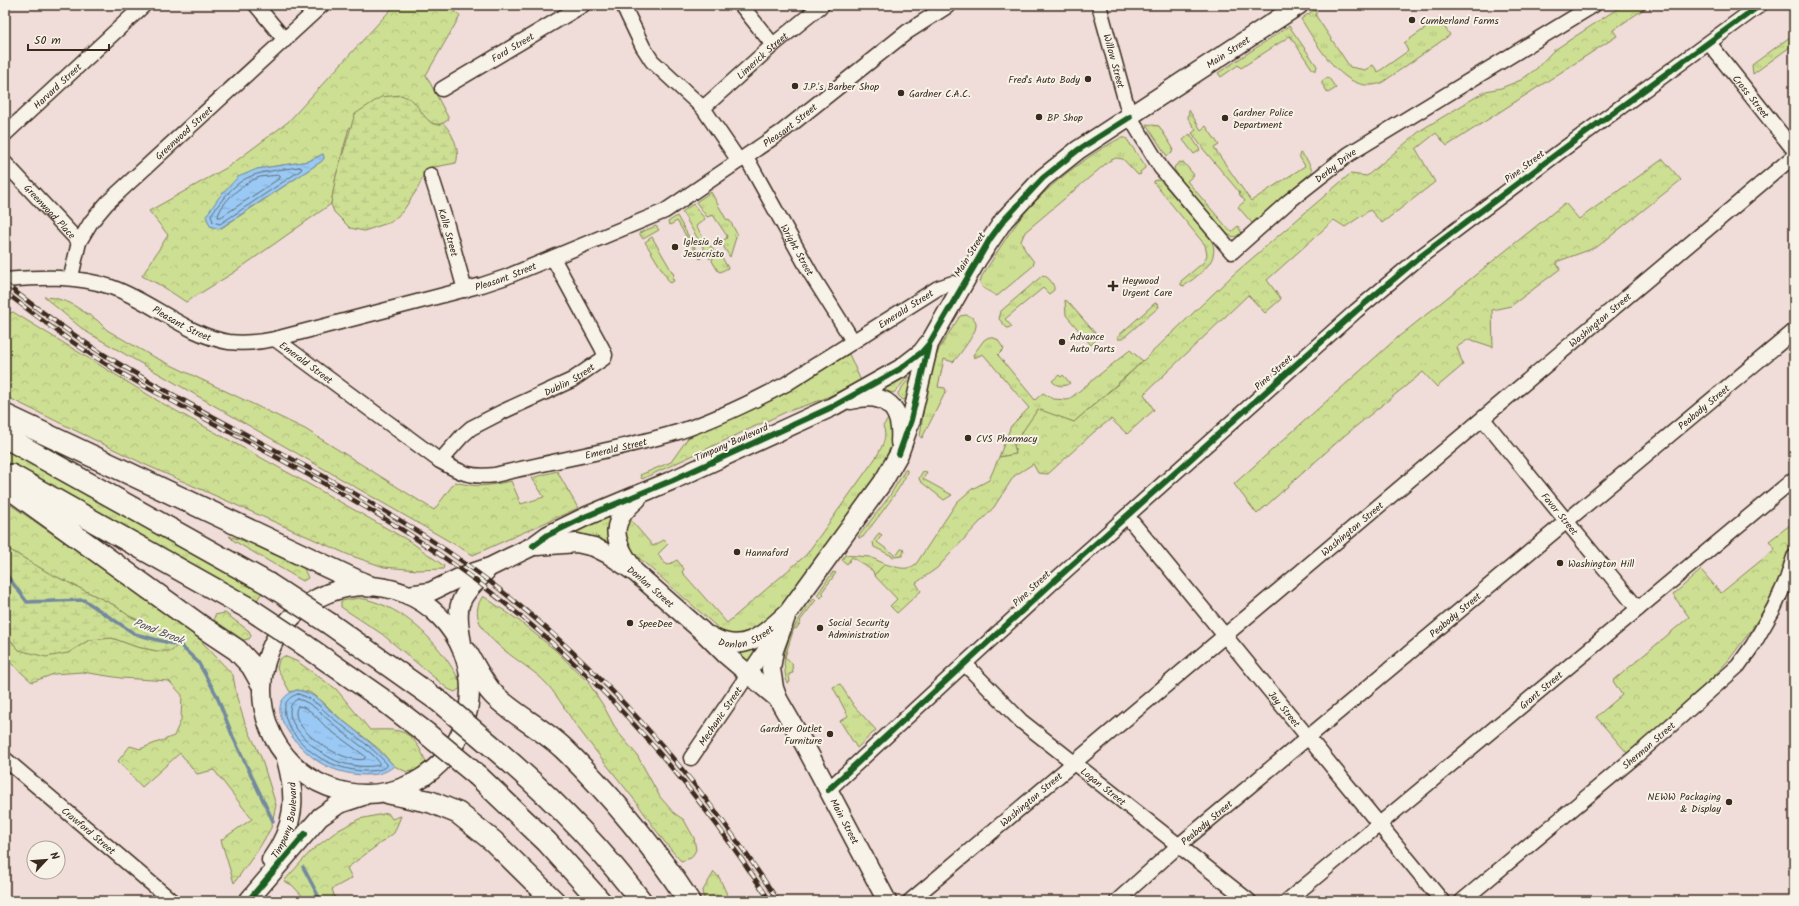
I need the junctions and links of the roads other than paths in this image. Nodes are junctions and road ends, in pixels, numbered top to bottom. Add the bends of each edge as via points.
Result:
1 (144, 5) edge
2 (256, 5) edge
3 (322, 5) edge
4 (583, 5) edge
5 (623, 5) edge
6 (741, 5) edge
7 (822, 5) edge
8 (949, 5) edge
9 (1099, 5) edge
10 (1299, 5) edge
11 (1594, 5) edge
12 (1760, 5) edge
13 (284, 40) junction
14 (1709, 43) junction
15 (773, 45) junction
16 (442, 89) dead end
17 (703, 108) junction
18 (1130, 116) junction
19 (5, 134) edge
20 (1794, 150) edge
21 (1794, 156) edge
22 (742, 159) junction
23 (5, 163) edge
24 (431, 175) dead end
25 (79, 242) junction
26 (553, 258) junction
27 (71, 277) junction
28 (9, 280) edge
29 (961, 286) junction
30 (465, 290) junction
31 (1794, 331) edge
32 (275, 339) junction
33 (853, 341) junction
34 (929, 344) junction
35 (832, 407) junction
36 (5, 415) edge
37 (1483, 419) junction
38 (5, 437) edge
39 (899, 454) junction
40 (440, 460) junction
41 (5, 472) edge
42 (1794, 479) edge
43 (5, 484) edge
44 (650, 488) junction
45 (1127, 516) junction
46 (1567, 521) junction
47 (533, 546) junction
48 (1794, 557) edge
49 (490, 567) junction
50 (636, 573) junction
51 (368, 586) junction
52 (408, 595) junction
53 (1638, 609) junction
54 (787, 614) junction
55 (702, 631) junction
56 (1225, 636) junction
57 (464, 648) junction
58 (965, 664) junction
59 (749, 674) junction
60 (261, 682) junction
61 (778, 699) junction
62 (1308, 737) junction
63 (691, 758) dead end
64 (5, 759) edge
65 (286, 759) junction
66 (1073, 764) junction
67 (828, 790) junction
68 (389, 793) junction
69 (368, 795) junction
70 (1379, 824) junction
71 (1178, 846) junction
72 (249, 900) edge
73 (172, 901) edge
74 (554, 901) edge
75 (600, 901) edge
76 (641, 901) edge
77 (689, 901) edge
78 (887, 901) edge
79 (910, 901) edge
80 (1117, 901) edge
81 (1249, 901) edge
82 (1287, 901) edge
83 (1442, 901) edge
84 (1462, 901) edge

1 - 19 street, Harvard Street
2 - 13 street
3 - 13 street, Greenwood Street
4 - 16 street, Ford Street
5 - 17 street, Wright Street via 652,61
6 - 15 street
7 - 15 street, Limerick Street
8 - 22 street, Pleasant Street via 907,32 783,131
9 - 18 street, Willow Street
10 - 18 main road, Main Street
11 - 18 street, Derby Drive via 1349,154 1288,202 1232,252 1161,168
12 - 14 street, Pine Street
13 - 25 street, Greenwood Street via 117,193 91,222
14 - 20 street, Cross Street
14 - 45 street, Pine Street via 1420,257
15 - 17 street, Limerick Street
17 - 22 street, Wright Street
18 - 29 main road, Main Street via 1068,157 1023,198 1004,220
21 - 37 street, Washington Street
22 - 26 street, Pleasant Street via 665,211
22 - 33 street, Wright Street
23 - 25 street, Greenwood Place
24 - 30 street, Kalle Street
25 - 27 street, Greenwood Street
26 - 30 street, Pleasant Street
26 - 40 street, Dublin Street via 602,348 604,358 572,380 472,428
27 - 28 street, Pleasant Street
27 - 32 street, Pleasant Street via 122,292 212,338 240,343
29 - 33 street, Emerald Street via 953,283 938,288
29 - 34 main road, Main Street
30 - 32 street, Pleasant Street
31 - 46 street, Peabody Street
32 - 40 street, Emerald Street
33 - 40 street, Emerald Street via 800,376 763,396 677,432 483,477 461,473
34 - 35 main road, Timpany Boulevard via 900,369
34 - 39 main road, Main Street via 911,420
35 - 39 main road, Main Street via 863,396 886,401 898,416 901,432
35 - 44 main road, Timpany Boulevard
36 - 51 highway
37 - 46 street, Favor Street
37 - 56 street, Washington Street
38 - 76 highway, bridge via 267,583 440,702 542,791 573,822
39 - 54 main road, Main Street via 884,482
41 - 75 highway, bridge via 250,609 382,699 478,776 548,842
42 - 53 street, Grant Street
43 - 60 highway via 237,650 252,666
44 - 47 main road, Timpany Boulevard via 548,535
44 - 50 main road via 629,506 617,525 619,546
45 - 56 street, Jay Street
45 - 58 street, Pine Street
46 - 53 street, Favor Street
46 - 62 street, Peabody Street
47 - 49 main road, Timpany Boulevard
47 - 50 main road, Donlan Street via 567,542 588,545 608,554
48 - 84 street, Sherman Street via 1774,608 1738,666 1643,750
49 - 52 main road, Timpany Boulevard via 463,576 430,592
49 - 57 main road, Timpany Boulevard via 466,592 460,604 458,621
50 - 55 main road, Donlan Street
51 - 52 main road
51 - 60 main road via 326,594 298,612 275,639
52 - 57 main road via 448,625
53 - 70 street, Grant Street
54 - 55 main road, Donlon Street via 764,634 743,643 718,640
54 - 59 street, Main Street
54 - 61 main road, Main Street via 772,662 772,676
55 - 59 main road, Donlan Street
56 - 62 street, Jay Street
56 - 66 street, Washington Street
57 - 68 main road, Timpany Boulevard via 469,672 470,699 458,739 431,771 414,783
57 - 77 highway via 484,683 495,696 552,738 602,789 650,847
58 - 66 street, Logan Street via 1021,721
58 - 67 street, Pine Street
59 - 61 main road, Main Street
59 - 63 street, Mechanic Street
60 - 65 main road via 267,725
61 - 67 main road, Main Street
62 - 70 street, Jay Street
62 - 71 street, Peabody Street
64 - 73 street, Crawford Street
65 - 69 main road via 328,787 347,793
65 - 72 main road, Timpany Boulevard via 294,800 289,828 283,843
66 - 71 street, Logan Street
66 - 79 street, Washington Street
67 - 78 main road, Main Street
68 - 69 main road, Timpany Boulevard
68 - 74 highway via 431,802 458,813 493,841
69 - 72 main road, Timpany Boulevard via 339,804 322,815
70 - 82 street, Grant Street
70 - 83 street, Jay Street
71 - 80 street, Peabody Street
71 - 81 street, Logan Street

